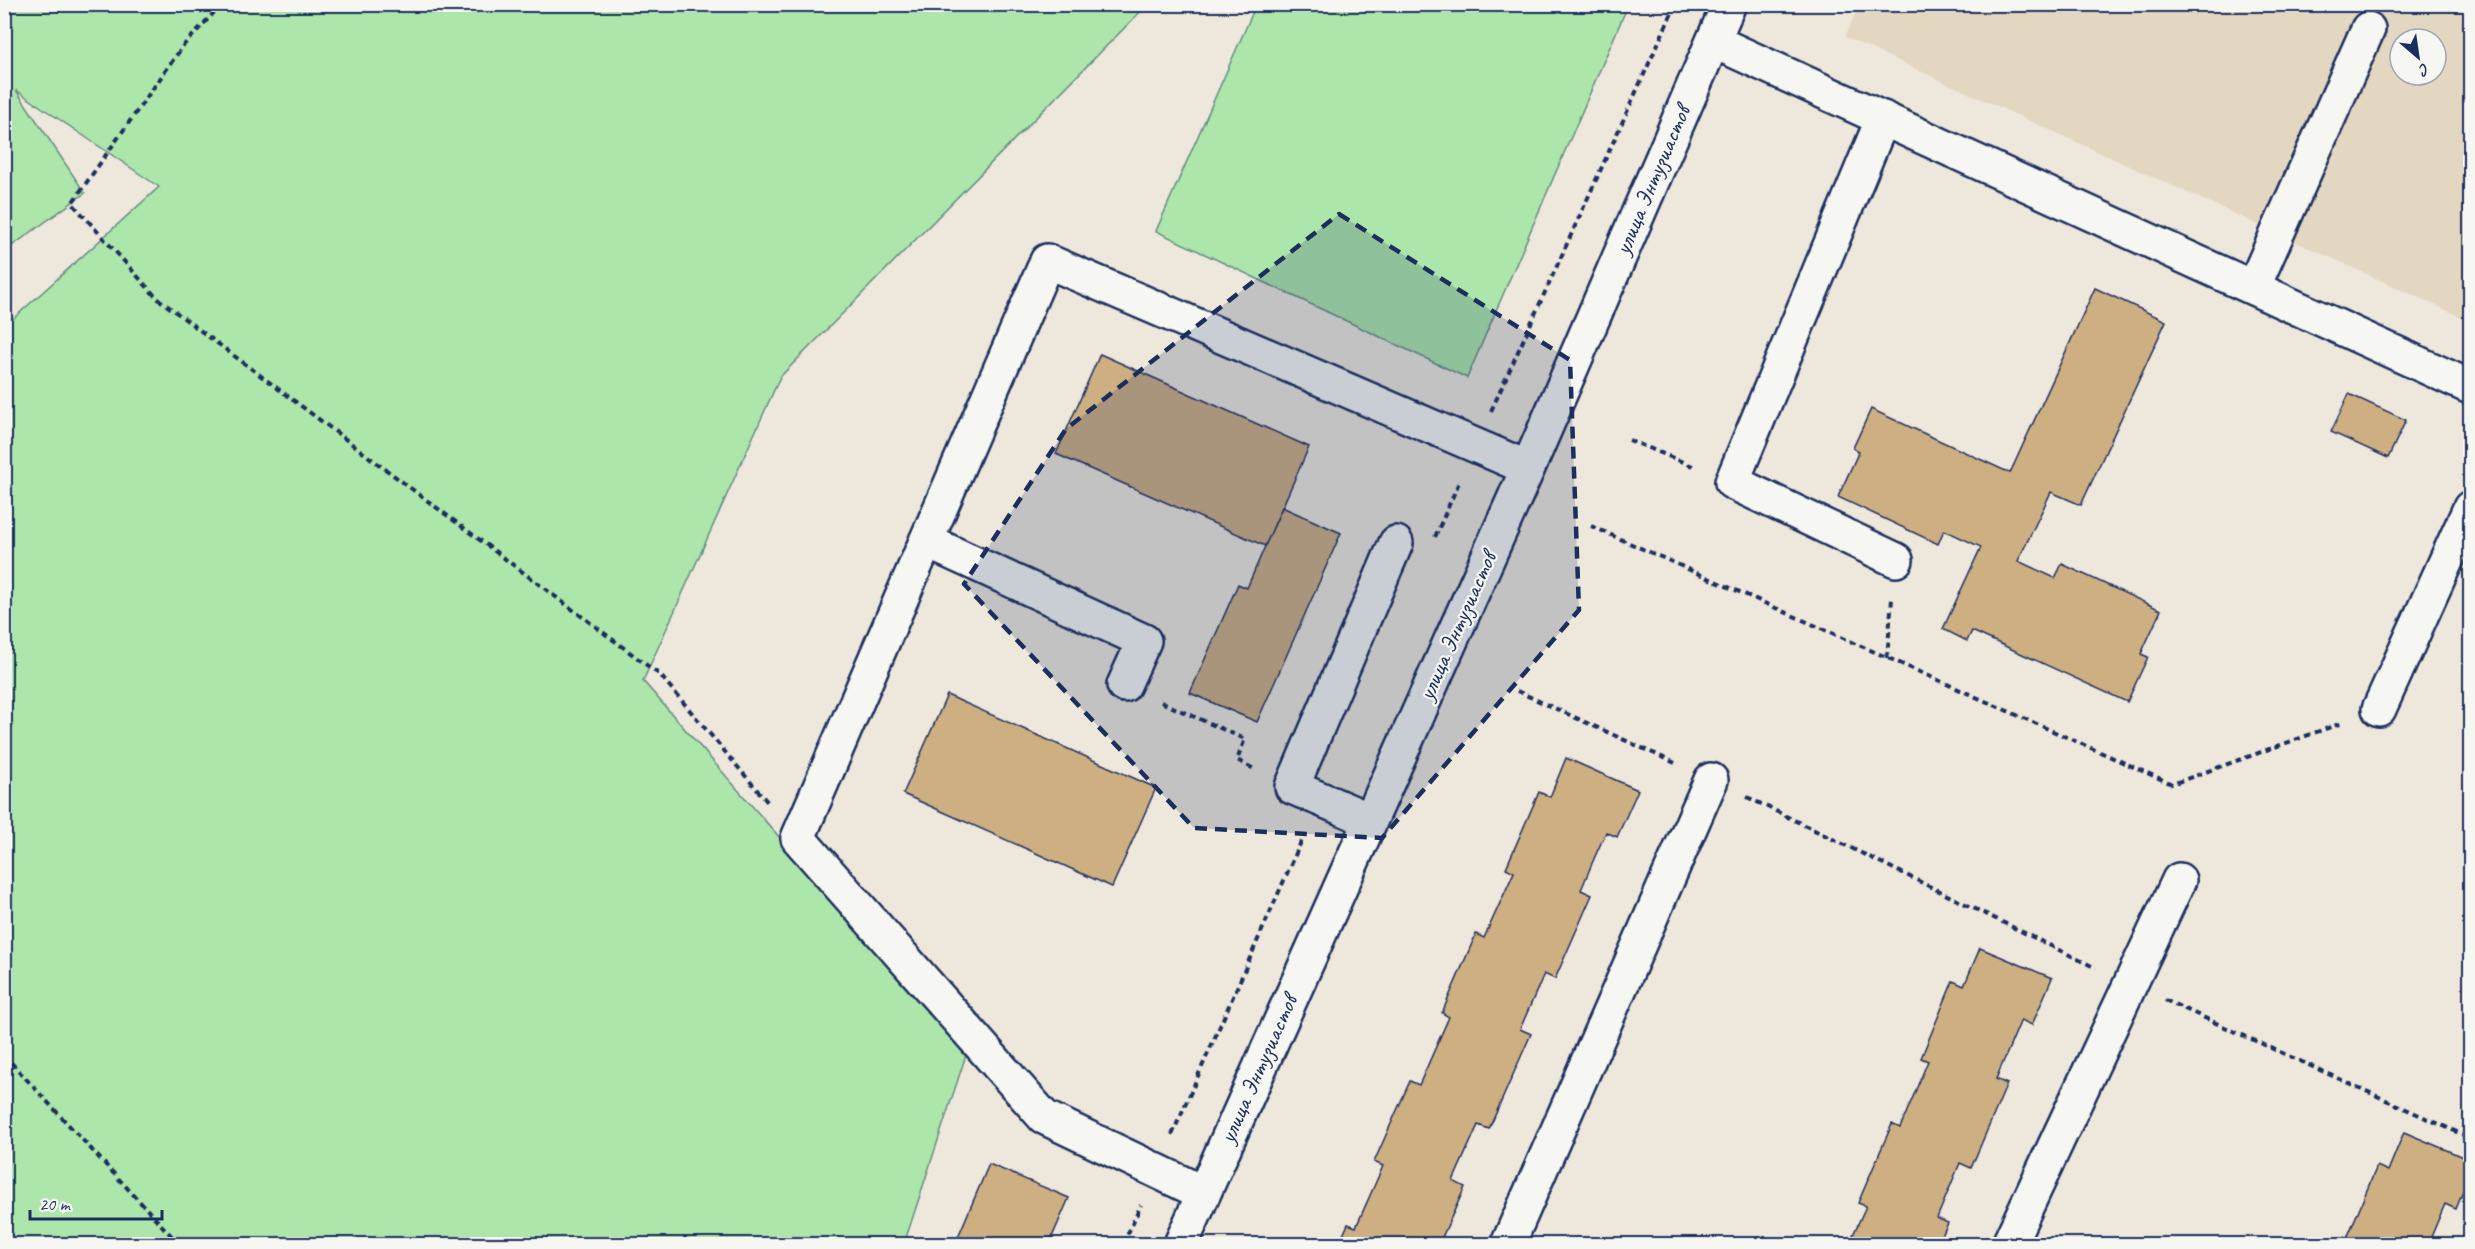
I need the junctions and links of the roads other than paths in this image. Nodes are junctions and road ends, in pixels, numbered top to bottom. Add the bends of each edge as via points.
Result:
1 (1729, 4) edge
2 (2368, 30) dead end
3 (1713, 41) junction
4 (1883, 118) junction
5 (2253, 288) junction
6 (2470, 387) edge
7 (1528, 468) junction
8 (2470, 508) edge
9 (926, 541) junction
10 (1396, 543) dead end
11 (1896, 560) road end
12 (1125, 685) road end
13 (2379, 709) road end
14 (1711, 780) road end
15 (1370, 820) junction
16 (2180, 880) dead end
17 (1203, 1193) junction
18 (1181, 1245) edge
19 (1508, 1245) edge
20 (2009, 1245) edge

1 - 3 street, улица Энтузиастов
2 - 5 street
3 - 4 street
3 - 7 street, улица Энтузиастов
4 - 5 street
4 - 11 street via 1732,482
5 - 6 street
7 - 9 street via 1047,261
7 - 15 street, улица Энтузиастов
8 - 13 street
9 - 12 street via 1144,641
9 - 17 street via 798,838 1044,1118
10 - 15 street via 1306,793
14 - 19 street
15 - 17 street, улица Энтузиастов
16 - 20 street
17 - 18 street, улица Энтузиастов

